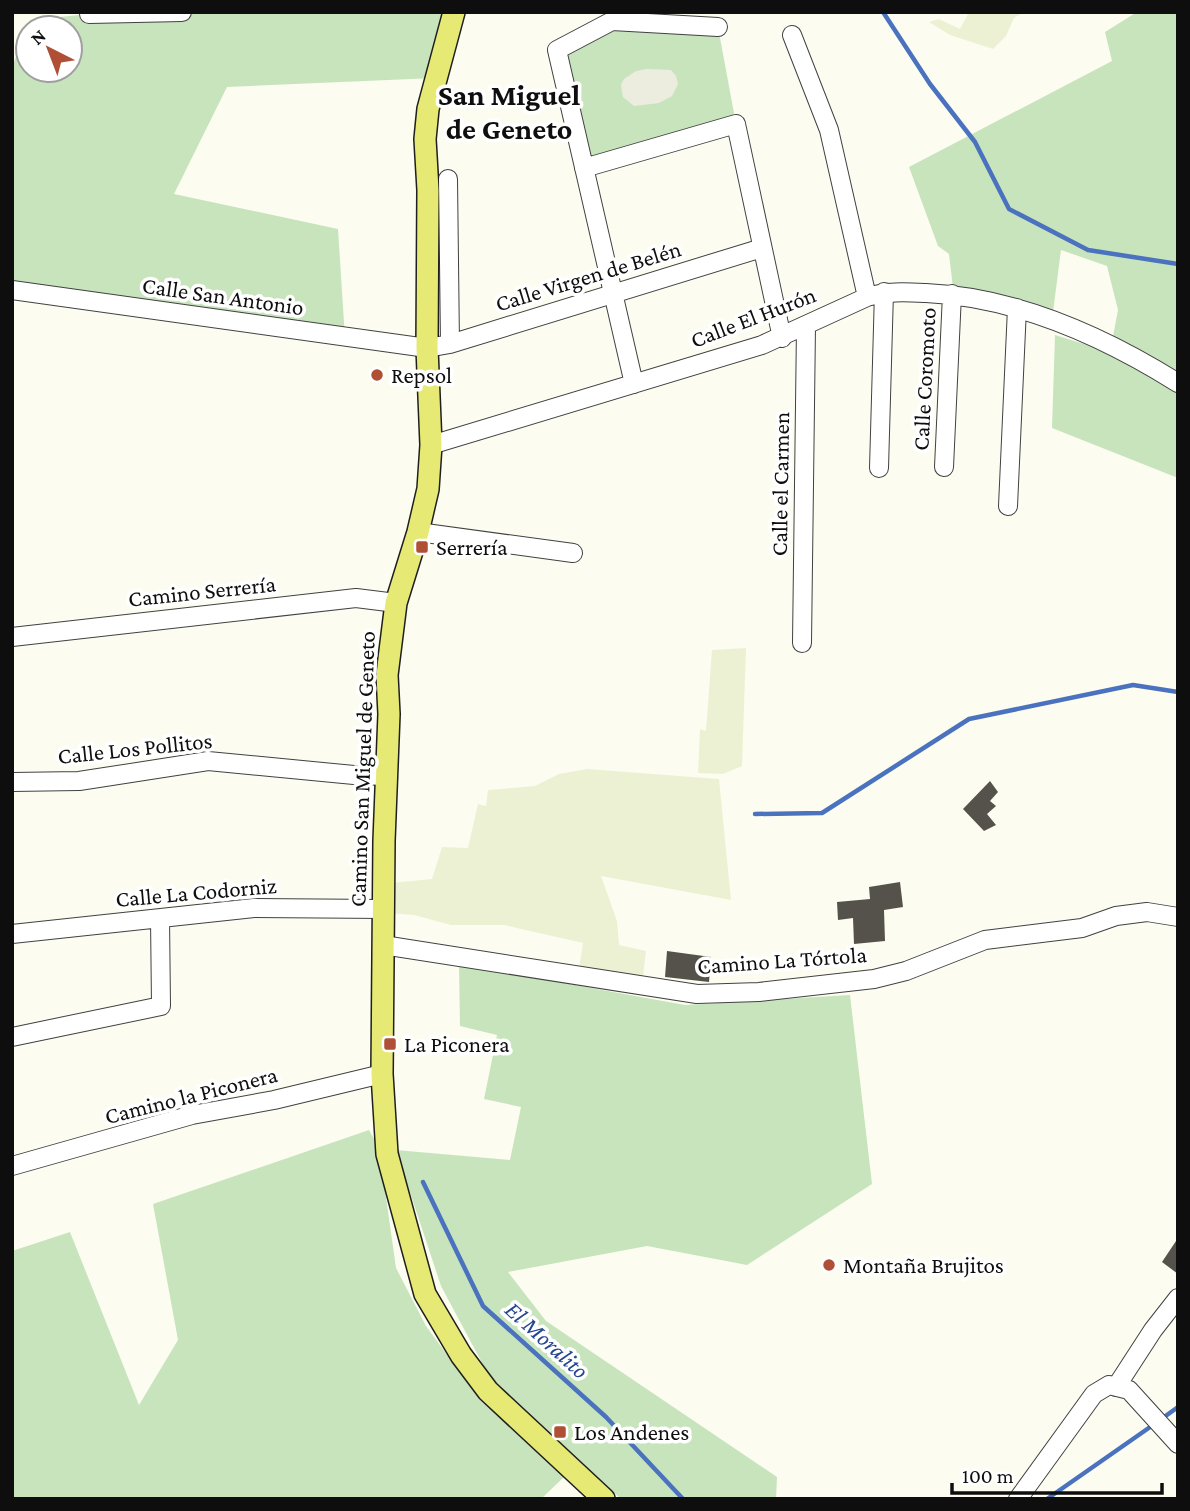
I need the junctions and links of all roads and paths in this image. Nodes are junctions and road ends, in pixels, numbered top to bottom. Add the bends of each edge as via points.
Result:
1 (182, 12) edge
2 (454, 12) edge
3 (89, 13) edge
4 (718, 27) dead end
5 (792, 34) dead end
6 (584, 168) junction
7 (447, 179) dead end
8 (762, 248) junction
9 (12, 290) edge
10 (614, 293) junction
11 (876, 294) junction
12 (952, 294) junction
13 (1017, 307) junction
14 (806, 326) junction
15 (782, 338) junction
16 (450, 344) junction
17 (427, 348) junction
18 (1178, 383) edge
19 (634, 384) junction
20 (431, 446) junction
21 (944, 467) dead end
22 (879, 468) dead end
23 (1008, 506) dead end
24 (418, 532) junction
25 (573, 553) dead end
26 (396, 603) junction
27 (12, 637) edge
28 (802, 643) dead end
29 (388, 776) junction
30 (12, 782) edge
31 (384, 909) junction
32 (1178, 917) edge
33 (160, 918) junction
34 (12, 934) edge
35 (383, 945) junction
36 (12, 1037) edge
37 (382, 1074) junction
38 (12, 1166) edge
39 (1178, 1298) edge
40 (1116, 1387) junction
41 (1178, 1444) edge
42 (604, 1499) edge
43 (1018, 1499) edge

1 - 3 street
2 - 17 main road, Camino San Miguel de Geneto via 428,109 425,139
4 - 6 street via 612,22 557,50
5 - 11 street via 829,130
6 - 8 street via 736,124
6 - 10 street
7 - 16 street
8 - 10 street, Calle Virgen de Belén
8 - 15 street
9 - 17 street, Calle San Antonio
10 - 16 street, Calle Virgen de Belén
10 - 19 street
11 - 12 street, Calle El Hurón
11 - 14 street, Calle El Hurón
11 - 22 street
12 - 13 street, Calle El Hurón
12 - 21 street, Calle Coromoto
13 - 18 street, Calle El Hurón via 1117,346
13 - 23 street
14 - 15 street, Calle El Hurón
14 - 28 street, Calle el Carmen
15 - 19 street, Calle El Hurón
16 - 17 street, Calle Virgen de Belén
17 - 20 main road, Camino San Miguel de Geneto
19 - 20 street, Calle El Hurón
20 - 24 main road, Camino San Miguel de Geneto
24 - 25 street
24 - 26 main road, Camino San Miguel de Geneto
26 - 27 street, Camino Serrería via 356,598
26 - 29 main road, Camino San Miguel de Geneto via 387,675
29 - 30 street, Calle Los Pollitos via 208,761 79,781
29 - 31 main road, Camino San Miguel de Geneto
31 - 33 street, Calle La Codorniz via 254,908
31 - 35 main road, Camino San Miguel de Geneto
32 - 35 street, Camino La Tórtola via 1147,912 1116,916 1082,928 985,940 874,979 697,994
33 - 34 street, Calle La Codorniz
33 - 36 street via 161,1006
35 - 37 main road, Camino San Miguel de Geneto
37 - 38 street, Camino la Piconera via 192,1115
37 - 42 main road, Camino San Miguel de Geneto via 387,1154 425,1294 488,1391
39 - 40 street
40 - 41 street via 1129,1390
40 - 43 street via 1109,1385 1094,1394

